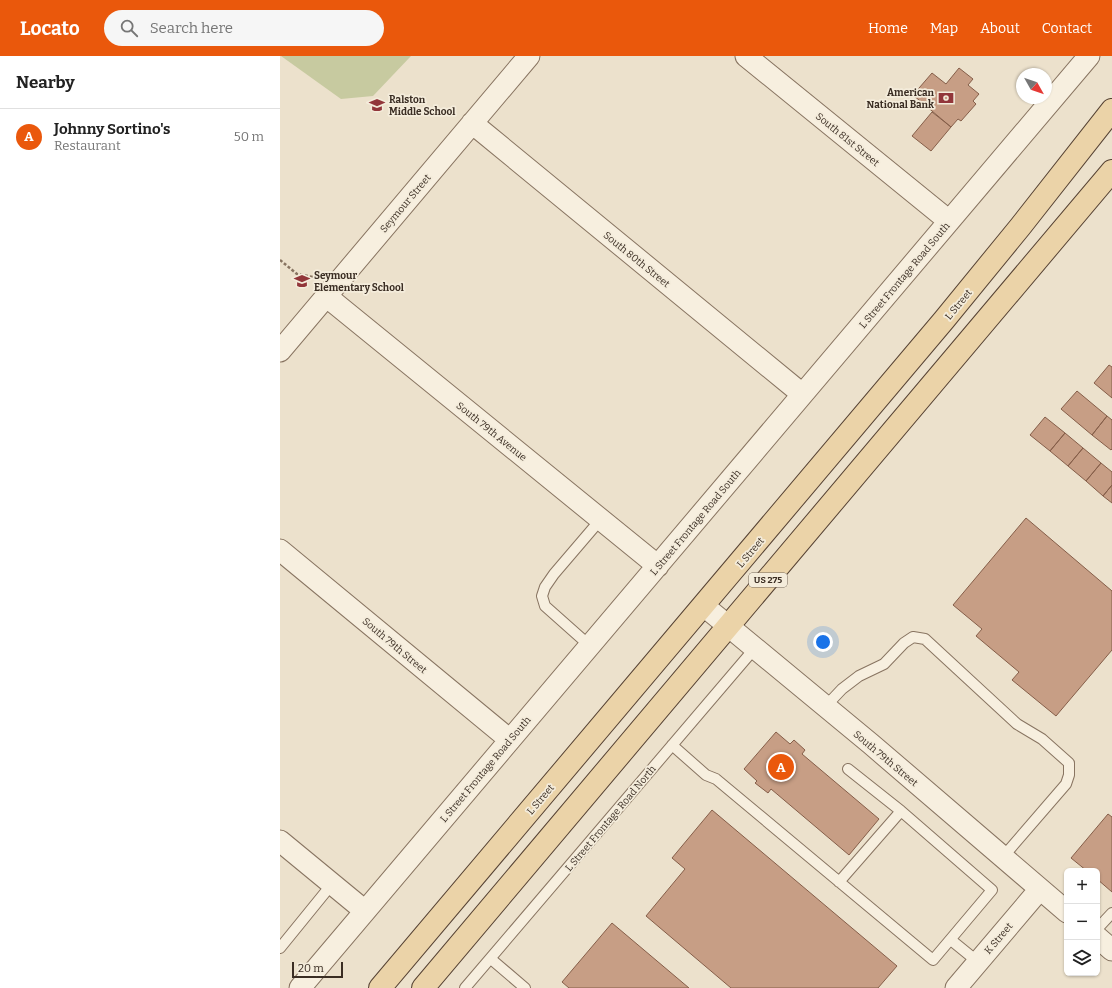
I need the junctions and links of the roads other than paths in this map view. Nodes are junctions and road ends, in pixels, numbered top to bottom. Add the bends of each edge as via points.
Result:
1 (529, 56) edge
2 (746, 56) edge
3 (1089, 56) edge
4 (1112, 110) edge
5 (472, 124) junction
6 (1112, 171) edge
7 (949, 221) junction
8 (325, 287) junction
9 (280, 351) edge
10 (802, 394) junction
11 (601, 519) junction
12 (280, 550) edge
13 (658, 566) junction
14 (704, 606) junction
15 (729, 626) junction
16 (590, 646) junction
17 (755, 648) junction
18 (825, 707) junction
19 (510, 740) junction
20 (672, 745) junction
21 (848, 769) dead end
22 (901, 811) junction
23 (280, 841) edge
24 (1003, 857) junction
25 (839, 882) junction
26 (332, 884) junction
27 (1040, 889) junction
28 (1064, 909) edge
29 (365, 911) junction
30 (1112, 913) edge
31 (1100, 927) edge
32 (950, 940) junction
33 (1100, 940) edge
34 (280, 948) edge
35 (1112, 950) edge
36 (490, 959) junction
37 (978, 962) junction
38 (300, 988) edge
39 (380, 988) edge
40 (423, 988) edge
41 (465, 988) edge
42 (524, 988) edge
43 (956, 988) edge

1 - 5 street, Seymour Street
2 - 7 street, South 81st Street
3 - 7 street, L Street Frontage Road South
4 - 14 main road, L Street / US 275 via 963,298
5 - 8 street, Seymour Street
5 - 10 street, South 80th Street
6 - 15 main road, US 275
7 - 10 street, L Street Frontage Road South
8 - 9 street, Seymour Street
8 - 11 street, South 79th Avenue
10 - 13 street, L Street Frontage Road South
11 - 13 street, South 79th Avenue
11 - 16 lane via 554,574 542,596 545,606
12 - 19 street, South 79th Street
13 - 16 street, L Street Frontage Road South
14 - 15 street, South 79th Street
14 - 39 main road, L Street / US 275
15 - 17 street, South 79th Street
15 - 40 main road, US 275
16 - 19 street, L Street Frontage Road South
17 - 18 street, South 79th Street
17 - 20 lane, L Street Frontage Road North
18 - 24 street, South 79th Street
18 - 24 lane via 859,676 884,664 904,643 913,637 925,639 1018,724 1042,739 1069,763 1066,784
19 - 29 street, L Street Frontage Road South
20 - 25 lane
20 - 36 lane, L Street Frontage Road North
21 - 22 lane
22 - 25 lane
22 - 32 lane via 992,890
23 - 26 street
24 - 27 street, South 79th Street
25 - 32 lane via 933,960
26 - 29 street
26 - 34 lane
27 - 28 street, South 79th Street
27 - 37 street, K Street
29 - 38 street, L Street Frontage Road South
30 - 31 lane
32 - 37 lane
33 - 35 street
36 - 41 lane, L Street Frontage Road North
36 - 42 lane
37 - 43 street, K Street

